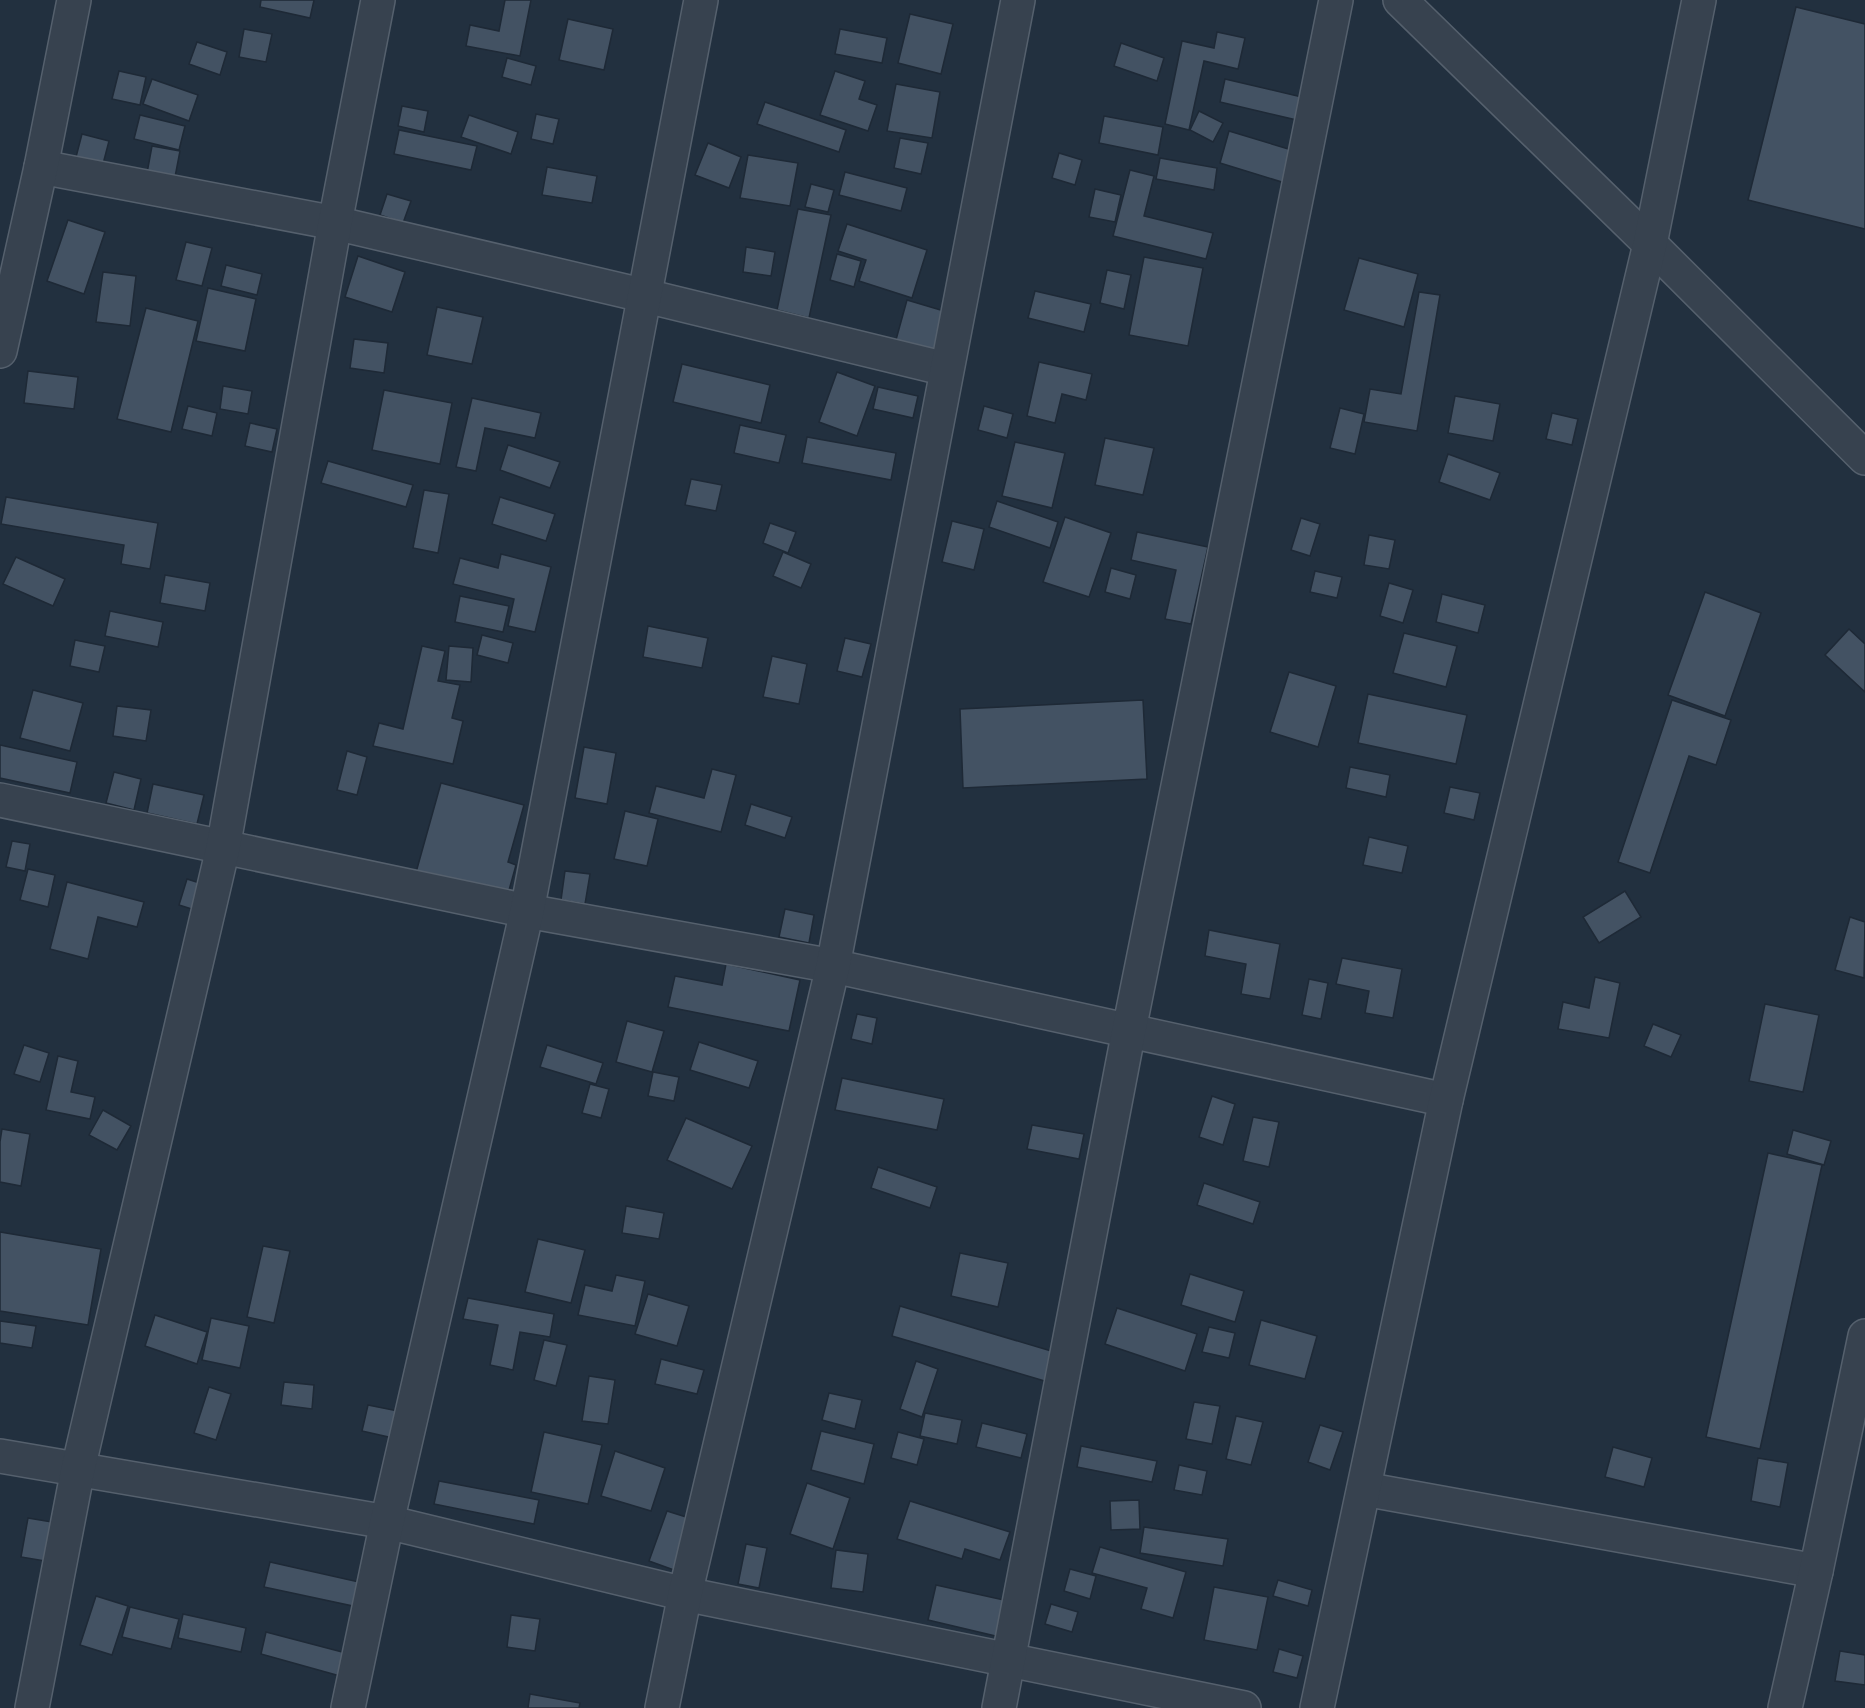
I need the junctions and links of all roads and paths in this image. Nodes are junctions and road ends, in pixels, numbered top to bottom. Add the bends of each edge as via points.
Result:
1 (74, 0) edge
2 (378, 0) edge
3 (700, 0) edge
4 (1018, 0) edge
5 (1336, 0) edge
6 (1400, 0) edge
7 (1699, 0) edge
8 (41, 167) junction
9 (335, 223) junction
10 (1650, 244) junction
11 (646, 296) junction
12 (0, 351) edge
13 (946, 369) junction
14 (1865, 458) edge
15 (0, 800) edge
16 (224, 848) junction
17 (527, 911) junction
18 (833, 966) junction
19 (1129, 1030) junction
20 (1446, 1100) junction
21 (1865, 1336) edge
22 (0, 1456) edge
23 (78, 1469) junction
24 (1364, 1489) junction
25 (387, 1522) junction
26 (1816, 1571) junction
27 (685, 1594) junction
28 (1009, 1661) junction
29 (32, 1708) edge
30 (348, 1708) edge
31 (662, 1708) edge
32 (999, 1708) edge
33 (1244, 1708) edge
34 (1317, 1708) edge
35 (1785, 1708) edge

1 - 8 street
2 - 9 street
3 - 11 street
4 - 13 street
5 - 19 street
6 - 10 street
7 - 10 street
8 - 9 street
8 - 12 street
9 - 11 street
9 - 16 street
10 - 14 street
10 - 20 street
11 - 13 street
11 - 17 street
13 - 18 street
15 - 16 street
16 - 17 street
16 - 23 street
17 - 18 street
17 - 25 street
18 - 19 street
18 - 27 street
19 - 20 street
19 - 28 street
20 - 24 street
21 - 26 street
22 - 23 street
23 - 25 street
23 - 29 street
24 - 26 street
24 - 34 street
25 - 27 street
25 - 30 street
26 - 35 street
27 - 28 street
27 - 31 street
28 - 32 street
28 - 33 street

